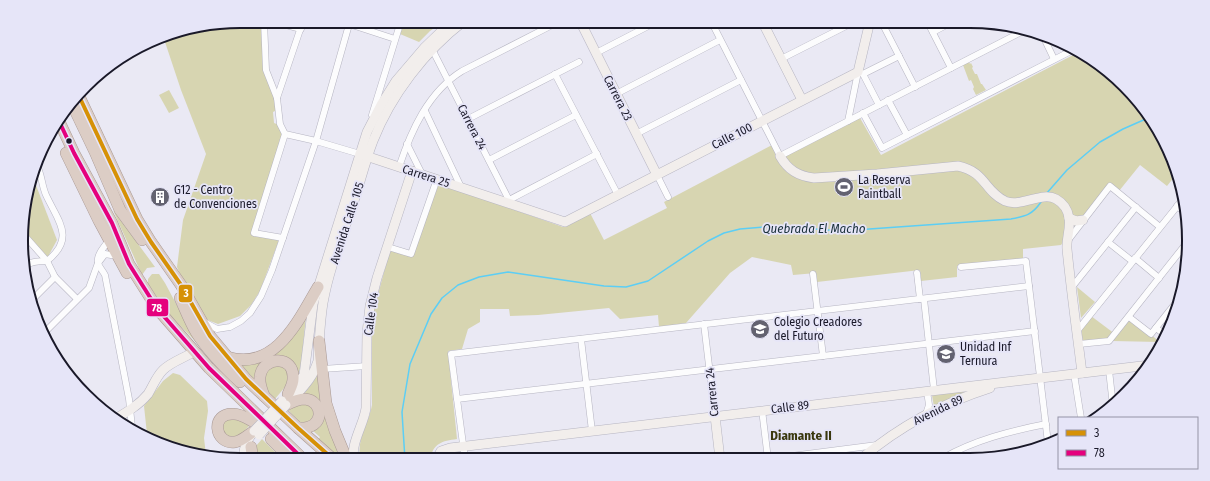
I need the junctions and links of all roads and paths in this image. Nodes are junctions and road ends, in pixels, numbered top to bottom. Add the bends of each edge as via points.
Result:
1 (264, 28) edge
2 (296, 28) edge
3 (348, 28) edge
4 (366, 28) edge
5 (399, 28) edge
6 (444, 28) edge
7 (456, 28) edge
8 (546, 28) edge
9 (584, 28) edge
10 (644, 28) edge
11 (714, 28) edge
12 (766, 28) edge
13 (842, 28) edge
14 (869, 28) edge
15 (885, 28) edge
16 (931, 28) edge
17 (941, 28) edge
18 (300, 29) joint
19 (933, 32) junction
20 (1018, 34) edge
21 (395, 39) junction
22 (720, 40) junction
23 (1045, 42) edge
24 (433, 50) junction
25 (1068, 52) edge
26 (596, 53) junction
27 (899, 56) junction
28 (781, 59) junction
29 (1054, 59) junction
30 (578, 62) dead end
31 (951, 68) junction
32 (861, 73) junction
33 (555, 74) junction
34 (741, 80) junction
35 (448, 81) junction
36 (915, 87) junction
37 (616, 94) junction
38 (277, 98) junction
39 (81, 100) edge
40 (802, 100) junction
41 (888, 100) junction
42 (880, 105) junction
43 (74, 108) edge
44 (425, 110) junction
45 (863, 113) junction
46 (576, 115) junction
47 (468, 119) junction
48 (762, 121) junction
49 (848, 121) junction
50 (61, 126) edge
51 (367, 132) junction
52 (57, 133) edge
53 (285, 134) junction
54 (636, 134) junction
55 (907, 135) junction
56 (316, 140) junction
57 (407, 144) junction
58 (596, 154) junction
59 (106, 155) junction
60 (364, 156) junction
61 (780, 156) junction
62 (488, 160) junction
63 (71, 163) junction
64 (399, 167) junction
65 (39, 171) edge
66 (412, 171) junction
67 (422, 174) junction
68 (657, 175) junction
69 (88, 178) junction
70 (437, 179) junction
71 (461, 187) junction
72 (618, 195) junction
73 (668, 198) dead end
74 (510, 202) junction
75 (1177, 206) edge
76 (1136, 207) junction
77 (120, 210) junction
78 (1069, 218) junction
79 (1084, 220) junction
80 (565, 222) joint
81 (1160, 227) junction
82 (283, 238) junction
83 (109, 240) junction
84 (28, 241) edge
85 (1067, 241) junction
86 (1108, 242) junction
87 (388, 246) junction
88 (1182, 249) edge
89 (117, 256) junction
90 (1134, 260) junction
91 (45, 261) junction
92 (29, 263) edge
93 (98, 263) junction
94 (961, 268) dead end
95 (917, 273) dead end
96 (813, 274) dead end
97 (55, 276) junction
98 (1159, 278) junction
99 (1029, 286) junction
100 (318, 287) junction
101 (1072, 287) junction
102 (35, 296) edge
103 (76, 299) junction
104 (922, 299) junction
105 (1171, 309) edge
106 (818, 311) junction
107 (1129, 317) junction
108 (200, 321) junction
109 (704, 324) junction
110 (1156, 328) junction
111 (48, 329) edge
112 (1035, 331) junction
113 (1077, 331) junction
114 (1161, 332) edge
115 (581, 338) junction
116 (319, 341) junction
117 (929, 344) junction
118 (1079, 344) junction
119 (190, 354) junction
120 (823, 356) junction
121 (227, 357) junction
122 (367, 366) junction
123 (322, 369) junction
124 (710, 369) junction
125 (1139, 369) edge
126 (1109, 370) junction
127 (229, 372) junction
128 (1078, 374) junction
129 (1040, 378) junction
130 (246, 379) junction
131 (1022, 381) junction
132 (587, 384) junction
133 (250, 391) junction
134 (930, 391) junction
135 (264, 396) junction
136 (1112, 398) edge
137 (457, 399) junction
138 (285, 400) junction
139 (762, 410) junction
140 (130, 411) junction
141 (926, 414) junction
142 (121, 416) edge
143 (715, 416) junction
144 (1081, 417) edge
145 (132, 423) edge
146 (1046, 424) junction
147 (298, 428) junction
148 (256, 430) junction
149 (592, 431) junction
150 (1048, 438) edge
151 (879, 445) junction
152 (278, 446) junction
153 (463, 446) junction
154 (251, 447) junction
155 (245, 453) edge
156 (249, 453) edge
157 (252, 453) edge
158 (282, 453) edge
159 (285, 453) edge
160 (297, 453) edge
161 (316, 453) edge
162 (326, 453) edge
163 (344, 453) edge
164 (354, 453) edge
165 (440, 453) edge
166 (464, 453) edge
167 (719, 453) edge
168 (767, 453) edge
169 (816, 453) edge
170 (874, 453) edge
171 (953, 453) edge

1 - 38 street via 266,70
2 - 18 street
3 - 56 street
4 - 21 street
5 - 21 street
6 - 51 street, Avenida Calle 105 via 403,72 388,93
7 - 24 street, Avenida Calle 105
8 - 35 street via 462,71
9 - 26 street, Carrera 23
10 - 26 street
11 - 22 street
12 - 28 street
13 - 28 street
14 - 32 street
15 - 27 street
16 - 19 street
17 - 19 street
18 - 38 street
19 - 31 street
20 - 31 street
21 - 51 street
22 - 34 street
22 - 37 street
23 - 29 street
24 - 35 street, Carrera 24
24 - 60 street, Avenida Calle 105 via 392,102
25 - 29 street
26 - 37 street, Carrera 23
27 - 32 street, Calle 100
27 - 36 street
28 - 40 street
29 - 55 street
30 - 33 street
31 - 36 street
32 - 40 street, Calle 100
32 - 42 street
32 - 49 street
33 - 46 street
33 - 47 street
34 - 48 street
34 - 54 street
35 - 44 street
35 - 47 street, Carrera 24
36 - 41 street
37 - 54 street, Carrera 23
38 - 53 street via 280,124
39 - 59 highway
40 - 48 street, Calle 100
41 - 42 street
41 - 55 street
42 - 45 street
43 - 77 highway
44 - 57 street
44 - 71 street
45 - 49 street
45 - 55 street via 882,148
46 - 58 street
46 - 62 street
47 - 62 street, Carrera 24
48 - 61 street
48 - 68 street, Calle 100
49 - 61 street
50 - 69 highway
51 - 60 street, Avenida Calle 105
52 - 63 highway
53 - 56 street, Carrera 25
53 - 82 street via 254,233
54 - 68 street, Carrera 23
56 - 60 street, Carrera 25
56 - 82 street
57 - 64 street
57 - 67 street
58 - 72 street
58 - 74 street
59 - 77 highway
59 - 108 highway via 137,219
60 - 64 street, Carrera 25
60 - 100 street, Avenida Calle 105
60 - 116 street, Avenida Calle 105 via 328,283
61 - 78 street via 796,174 814,178 958,166 979,175 995,194 1007,202 1019,203 1053,197 1063,204
62 - 74 street, Carrera 24
63 - 69 highway
63 - 83 highway
64 - 66 street, Carrera 25
65 - 91 street via 43,187 63,234 59,249
66 - 67 street, Carrera 25
66 - 87 street, Calle 104
67 - 70 street, Carrera 25
68 - 72 street, Calle 100
68 - 73 street
69 - 160 highway via 112,223 129,264 161,313 209,368
70 - 71 street, Carrera 25
70 - 87 street via 411,254
71 - 74 street, Carrera 25
72 - 80 street, Calle 100
74 - 80 street, Carrera 25
75 - 81 street
76 - 79 street via 1110,186
76 - 81 street
76 - 86 street
77 - 127 highway via 171,281 196,332
78 - 79 street via 1076,221
78 - 85 street
79 - 85 street
81 - 90 street
82 - 108 street via 261,296 250,313 236,324 222,329 216,329
83 - 89 highway
83 - 93 street via 102,250
84 - 91 street
85 - 101 street
86 - 90 street
86 - 101 street
87 - 122 street, Calle 104 via 369,312
88 - 98 street
89 - 93 street via 105,254
89 - 119 highway via 153,313
90 - 98 street
90 - 113 street
91 - 92 street
91 - 97 street
93 - 103 street via 89,288
93 - 140 street via 105,275
94 - 99 street via 1026,261
95 - 104 street
96 - 106 street
97 - 102 street
97 - 103 street
98 - 107 street
99 - 104 street
99 - 112 street
100 - 121 highway via 290,332 271,352 251,360
100 - 138 street, Avenida Calle 105 via 311,316 305,372
101 - 113 street
103 - 111 street
104 - 106 street
104 - 117 street
105 - 110 street
106 - 109 street
106 - 120 street
107 - 110 street via 1151,334
107 - 118 street via 1109,341
108 - 121 highway
109 - 115 street
109 - 124 street, Carrera 24
110 - 114 street
112 - 117 street
112 - 129 street
113 - 118 street
115 - 132 street
115 - 137 street via 451,354
116 - 123 highway
116 - 138 street, Avenida Calle 105 via 318,361 314,372 306,385
117 - 120 street
117 - 134 street
118 - 128 street
119 - 140 street via 164,369 147,395
119 - 148 highway
120 - 124 street
121 - 130 highway
122 - 123 street
122 - 164 street, Calle 104 via 365,415
123 - 163 highway via 326,403
124 - 132 street
124 - 143 street, Carrera 24
125 - 126 street, Calle 89
126 - 128 street, Calle 89
126 - 136 street
127 - 130 highway
127 - 133 highway
128 - 129 street, Calle 89
128 - 144 street
129 - 131 street, Calle 89
129 - 146 street
130 - 133 highway
130 - 135 highway
131 - 134 street, Calle 89
131 - 141 street, Avenida 89 via 973,394
132 - 137 street
132 - 149 street
133 - 161 highway
134 - 139 street, Calle 89
134 - 141 street
135 - 138 highway via 260,373 267,364 275,360 284,361 292,368 293,377
135 - 147 highway
137 - 153 street
138 - 147 highway via 303,399 311,401 317,407 319,415 316,423 309,428
138 - 148 street, Avenida Calle 105, bridge
139 - 143 street, Calle 89
139 - 168 street
140 - 142 street
140 - 145 street
141 - 151 street, Avenida 89
143 - 149 street, Calle 89
143 - 167 street, Carrera 24
146 - 150 street
146 - 171 street via 993,436
147 - 162 highway
148 - 152 highway
148 - 154 street
148 - 155 street via 247,442
149 - 153 street, Calle 89
151 - 169 street
151 - 170 street, Avenida 89
152 - 158 highway
152 - 159 highway
153 - 165 street, Calle 89
153 - 166 street
154 - 156 street
154 - 157 highway

